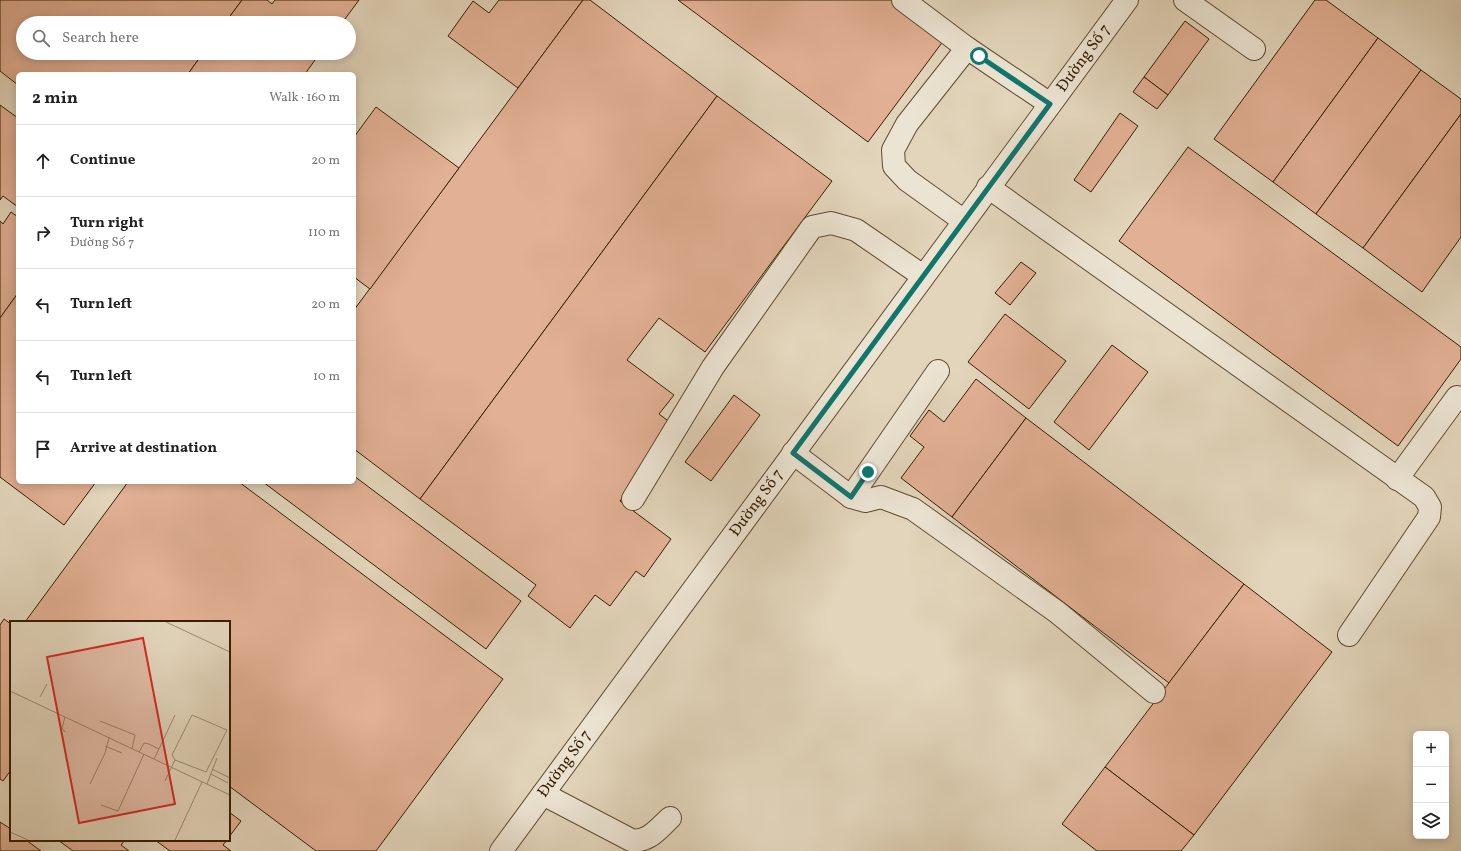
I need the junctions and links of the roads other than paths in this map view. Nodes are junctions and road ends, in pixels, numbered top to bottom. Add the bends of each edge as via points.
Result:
1 (903, 0) edge
2 (1127, 0) edge
3 (1186, 0) edge
4 (967, 48) junction
5 (1254, 49) dead end
6 (1050, 104) junction
7 (988, 187) junction
8 (964, 221) junction
9 (923, 276) junction
10 (938, 371) dead end
11 (1457, 397) dead end
12 (793, 453) junction
13 (1397, 479) junction
14 (851, 497) junction
15 (633, 499) dead end
16 (1349, 635) dead end
17 (1154, 692) dead end
18 (543, 794) junction
19 (670, 818) dead end
20 (501, 851) edge

1 - 4 street
2 - 6 street, Đường Số 7
3 - 5 street
4 - 6 street
4 - 8 street via 907,124 893,150 894,166 907,180
6 - 7 street, Đường Số 7
7 - 8 street, Đường Số 7
7 - 13 street
8 - 9 street, Đường Số 7
9 - 12 street, Đường Số 7
9 - 15 street via 856,230 831,223 812,227 713,367
10 - 14 street
11 - 13 street
12 - 14 street
12 - 18 street, Đường Số 7
13 - 16 street via 1424,497 1430,507 1429,517
14 - 17 street via 865,501 881,497 913,509 1057,612
18 - 19 street via 631,840 640,842 649,838
18 - 20 street, Đường Số 7

